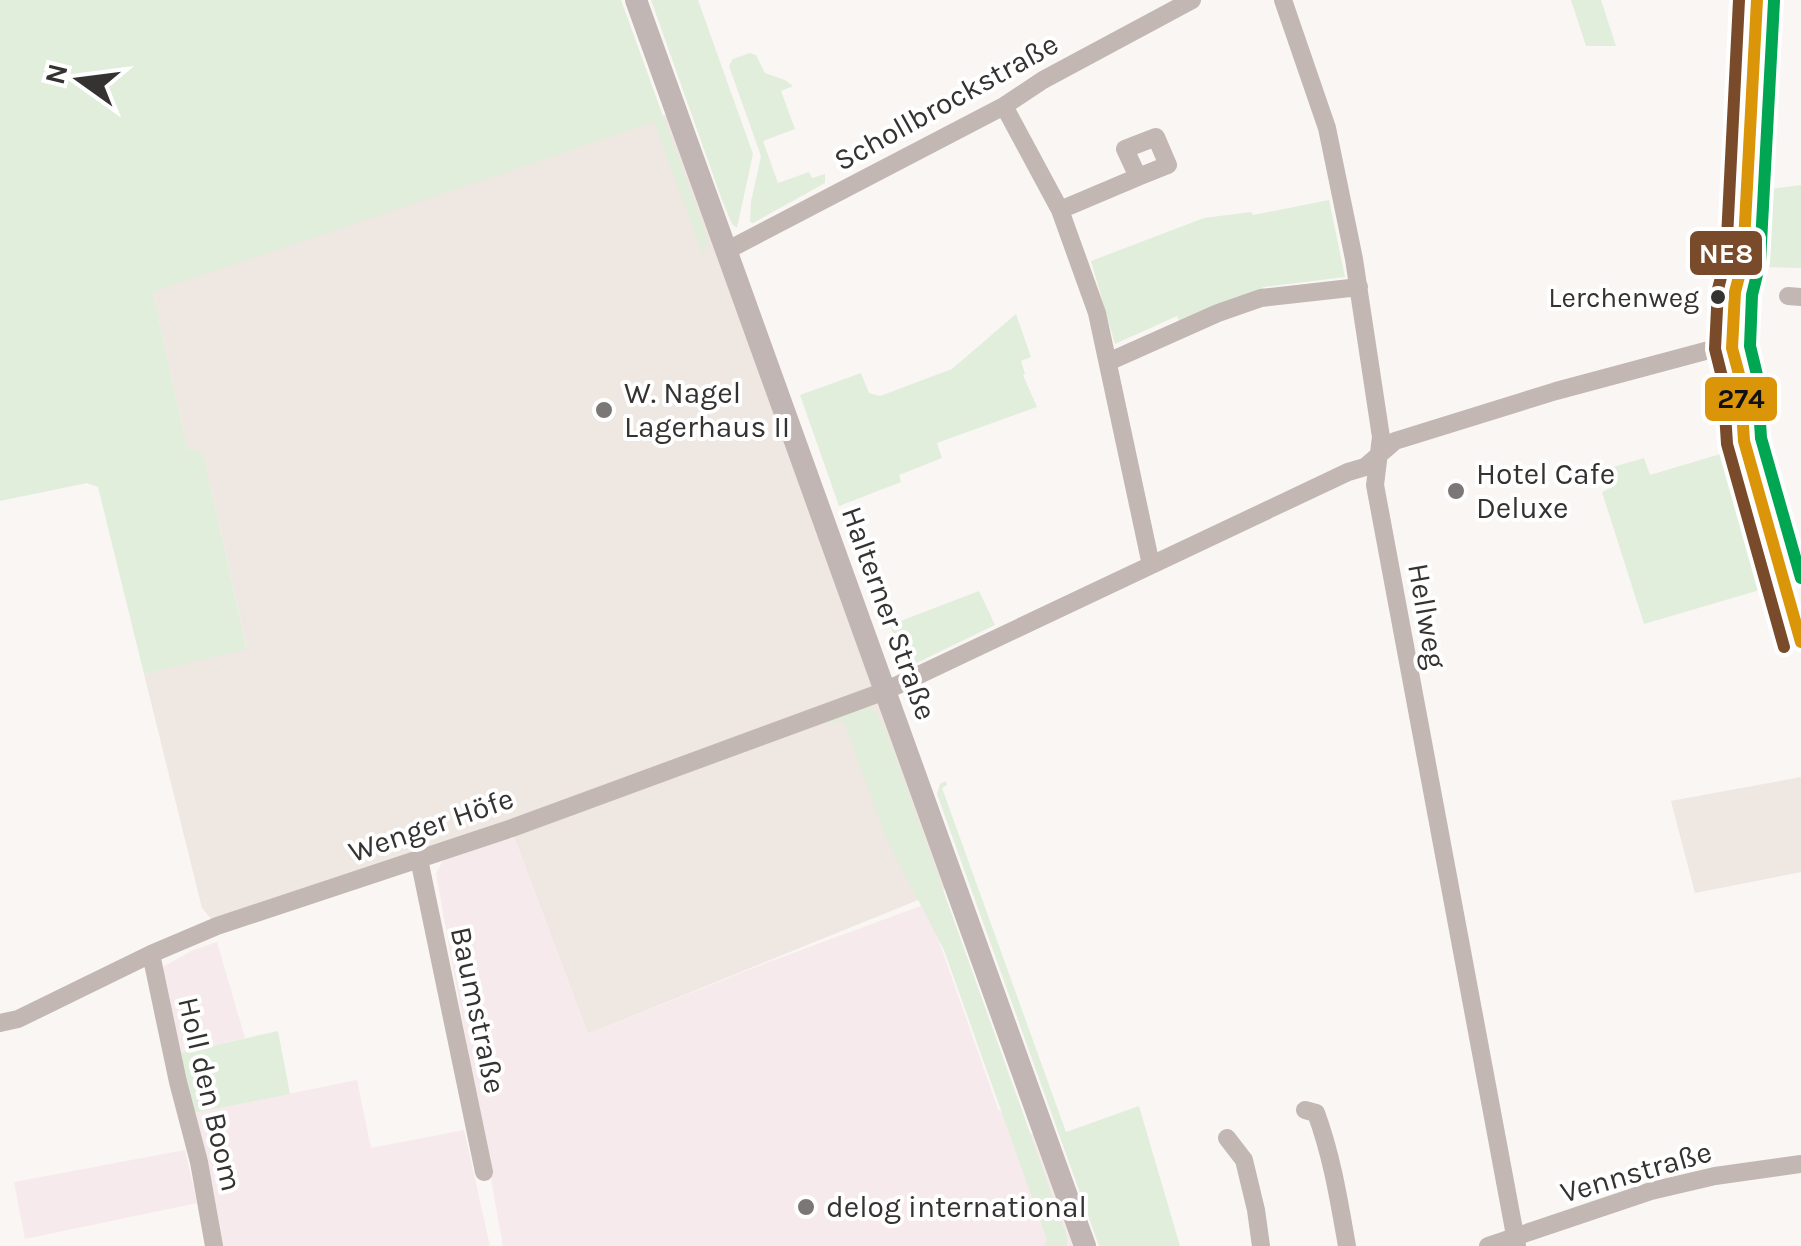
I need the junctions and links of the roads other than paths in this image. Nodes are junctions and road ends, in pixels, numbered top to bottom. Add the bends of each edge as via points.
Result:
1 (636, 0) edge
2 (1192, 0) edge
3 (1283, 0) edge
4 (1757, 0) edge
5 (1004, 106) junction
6 (1138, 176) dead end
7 (1060, 210) junction
8 (726, 250) junction
9 (1743, 261) junction
10 (1358, 287) junction
11 (1732, 348) junction
12 (1108, 362) junction
13 (1740, 378) junction
14 (1380, 453) junction
15 (1151, 565) junction
16 (1801, 642) edge
17 (885, 690) junction
18 (419, 859) junction
19 (151, 954) junction
20 (0, 1023) edge
21 (1304, 1110) dead end
22 (1227, 1138) dead end
23 (1801, 1164) edge
24 (484, 1172) dead end
25 (1516, 1241) edge
26 (214, 1246) edge
27 (1085, 1246) edge
28 (1261, 1246) edge
29 (1347, 1246) edge
30 (1488, 1246) edge

1 - 8 main road, Halterner Straße
2 - 5 street, Schollbrockstraße
3 - 10 street, Hellweg via 1326,128
4 - 9 street
5 - 7 street
5 - 8 street, Schollbrockstraße
6 - 7 street
7 - 12 street
8 - 17 main road, Halterner Straße
9 - 11 street
9 - 13 street via 1749,298
10 - 12 street via 1261,298
10 - 14 street, Hellweg
11 - 13 street
11 - 14 street via 1556,391 1395,441
12 - 15 street
13 - 16 street via 1744,441
14 - 15 street via 1365,467
14 - 25 street, Hellweg via 1375,485
15 - 17 street
17 - 18 street, Wenger Höfe
17 - 27 main road, Halterner Straße
18 - 19 street, Wenger Höfe
18 - 24 street, Baumstraße
19 - 20 street, Wenger Höfe
19 - 26 street, Holl den Boom
21 - 29 street via 1316,1113 1322,1130
22 - 28 street via 1244,1160
23 - 25 street, Vennstraße via 1652,1191
25 - 30 street, Vennstraße

